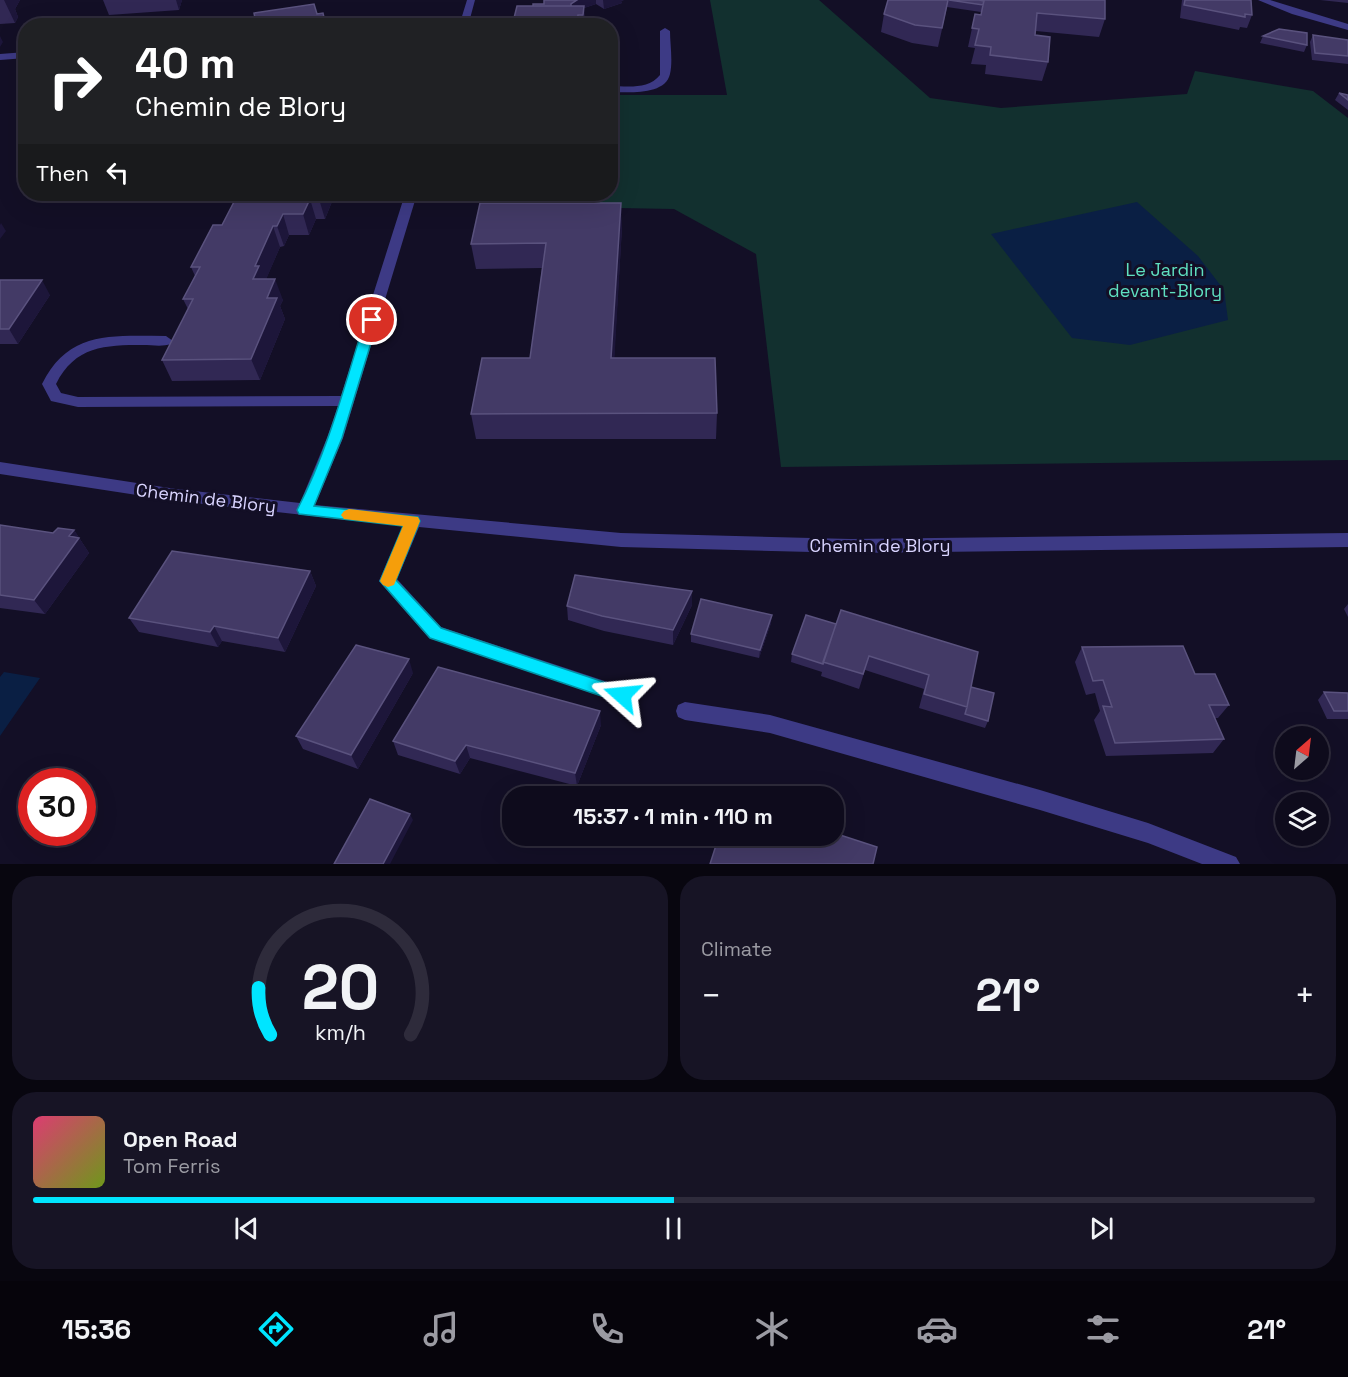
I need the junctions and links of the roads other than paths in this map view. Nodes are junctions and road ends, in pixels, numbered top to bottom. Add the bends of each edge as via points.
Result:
1 (471, 0) edge
2 (1262, 0) edge
3 (465, 18) edge
4 (1348, 27) edge
5 (665, 31) dead end
6 (18, 56) edge
7 (0, 57) edge
8 (618, 89) edge
9 (409, 201) edge
10 (166, 341) dead end
11 (346, 401) junction
12 (0, 468) edge
13 (304, 510) junction
14 (413, 521) junction
15 (1348, 540) edge
16 (622, 695) dead end
17 (686, 711) dead end
18 (1229, 864) edge

1 - 3 street
2 - 4 street
5 - 8 street via 662,81 645,87
6 - 7 street
9 - 11 street
10 - 11 street via 111,341 86,346 54,368 49,384 56,397 78,402
11 - 13 street via 316,488
12 - 13 street, Chemin de Blory
13 - 14 street, Chemin de Blory
14 - 15 street, Chemin de Blory via 621,540 729,544
14 - 16 street via 388,581 435,633
17 - 18 street via 770,724 1040,800 1148,833

